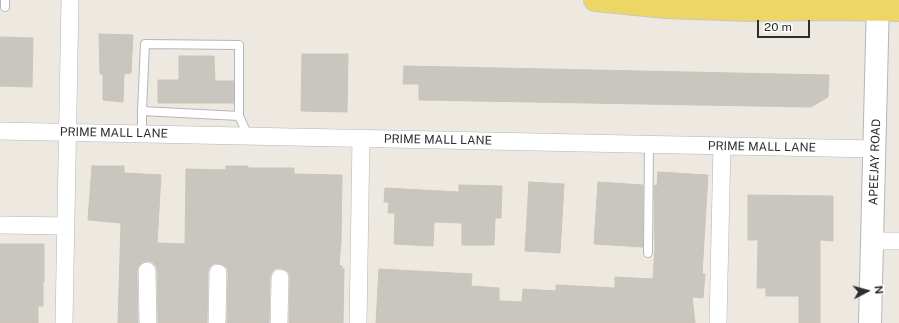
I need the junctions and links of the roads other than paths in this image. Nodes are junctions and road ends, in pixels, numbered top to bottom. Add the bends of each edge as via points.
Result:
1 (70, 0) edge
2 (595, 0) edge
3 (885, 7) edge
4 (142, 111) junction
5 (239, 116) junction
6 (0, 131) edge
7 (68, 132) junction
8 (142, 133) junction
9 (248, 136) junction
10 (361, 138) junction
11 (649, 144) junction
12 (722, 146) junction
13 (875, 149) junction
14 (0, 225) edge
15 (66, 226) junction
16 (872, 241) junction
17 (899, 241) edge
18 (648, 252) dead end
19 (147, 271) dead end
20 (218, 273) dead end
21 (280, 278) dead end
22 (64, 323) edge
23 (148, 323) edge
24 (217, 323) edge
25 (279, 323) edge
26 (358, 323) edge
27 (718, 323) edge
28 (870, 323) edge

1 - 7 street
2 - 3 main road via 666,7 749,10
3 - 13 main road, APEEJAY ROAD
4 - 5 lane
4 - 5 lane via 145,44 239,45
4 - 8 lane
5 - 9 lane
6 - 7 street, PRIME MALL LANE
7 - 8 street, PRIME MALL LANE
7 - 15 street
8 - 9 street, PRIME MALL LANE
9 - 10 street, PRIME MALL LANE
10 - 11 street, PRIME MALL LANE
10 - 26 street
11 - 12 street, PRIME MALL LANE
11 - 18 lane
12 - 13 street, PRIME MALL LANE
12 - 27 street
13 - 16 main road, APEEJAY ROAD
14 - 15 street
15 - 22 street
16 - 17 street
16 - 28 main road, APEEJAY ROAD
19 - 23 street
20 - 24 street
21 - 25 street

